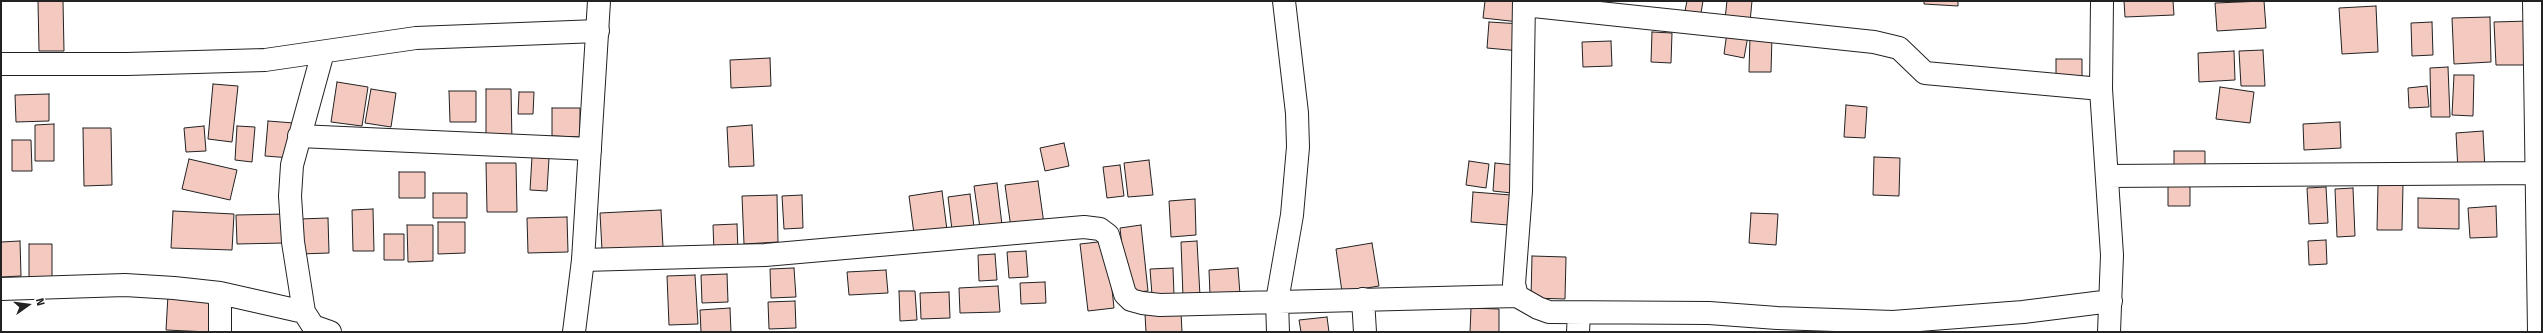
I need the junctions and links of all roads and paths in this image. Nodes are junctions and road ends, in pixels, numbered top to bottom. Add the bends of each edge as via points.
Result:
1 (599, 1) edge
2 (1284, 1) edge
3 (2102, 1) edge
4 (2534, 1) edge
5 (1524, 3) edge
6 (598, 31) junction
7 (323, 52) junction
8 (1, 64) edge
9 (2101, 89) junction
10 (299, 136) junction
11 (590, 149) junction
12 (2538, 173) junction
13 (2107, 176) junction
14 (583, 260) junction
15 (1, 289) edge
16 (220, 292) junction
17 (1517, 296) junction
18 (1363, 300) junction
19 (1277, 301) junction
20 (2111, 301) junction
21 (304, 312) junction
22 (2540, 320) edge
23 (1578, 322) edge
24 (1776, 325) edge
25 (220, 332) edge
26 (330, 332) edge
27 (574, 332) edge
28 (1278, 332) edge
29 (1365, 332) edge
30 (2109, 332) edge

1 - 6 street
2 - 19 street via 1298,113 1298,147 1292,215
3 - 9 street
4 - 12 street
5 - 9 street via 1874,42 1899,48 1925,73
5 - 17 street via 1521,191 1514,284
6 - 7 street via 416,38
6 - 11 street
7 - 8 street via 265,60
7 - 10 street
9 - 13 street
10 - 11 street
10 - 21 street via 292,165 290,196 292,242
11 - 14 street
12 - 13 street
12 - 22 street
13 - 20 street via 2112,255
14 - 19 street via 765,255 1084,227 1100,229 1108,235 1114,247 1121,284 1131,300 1160,305
14 - 27 street
15 - 16 street via 125,285
16 - 21 street
16 - 25 street
17 - 18 street
17 - 23 street via 1549,312
18 - 19 street
18 - 29 street
19 - 28 street
20 - 24 street via 2023,312 1893,322
20 - 30 street
21 - 26 street via 313,326
23 - 24 street via 1709,313

